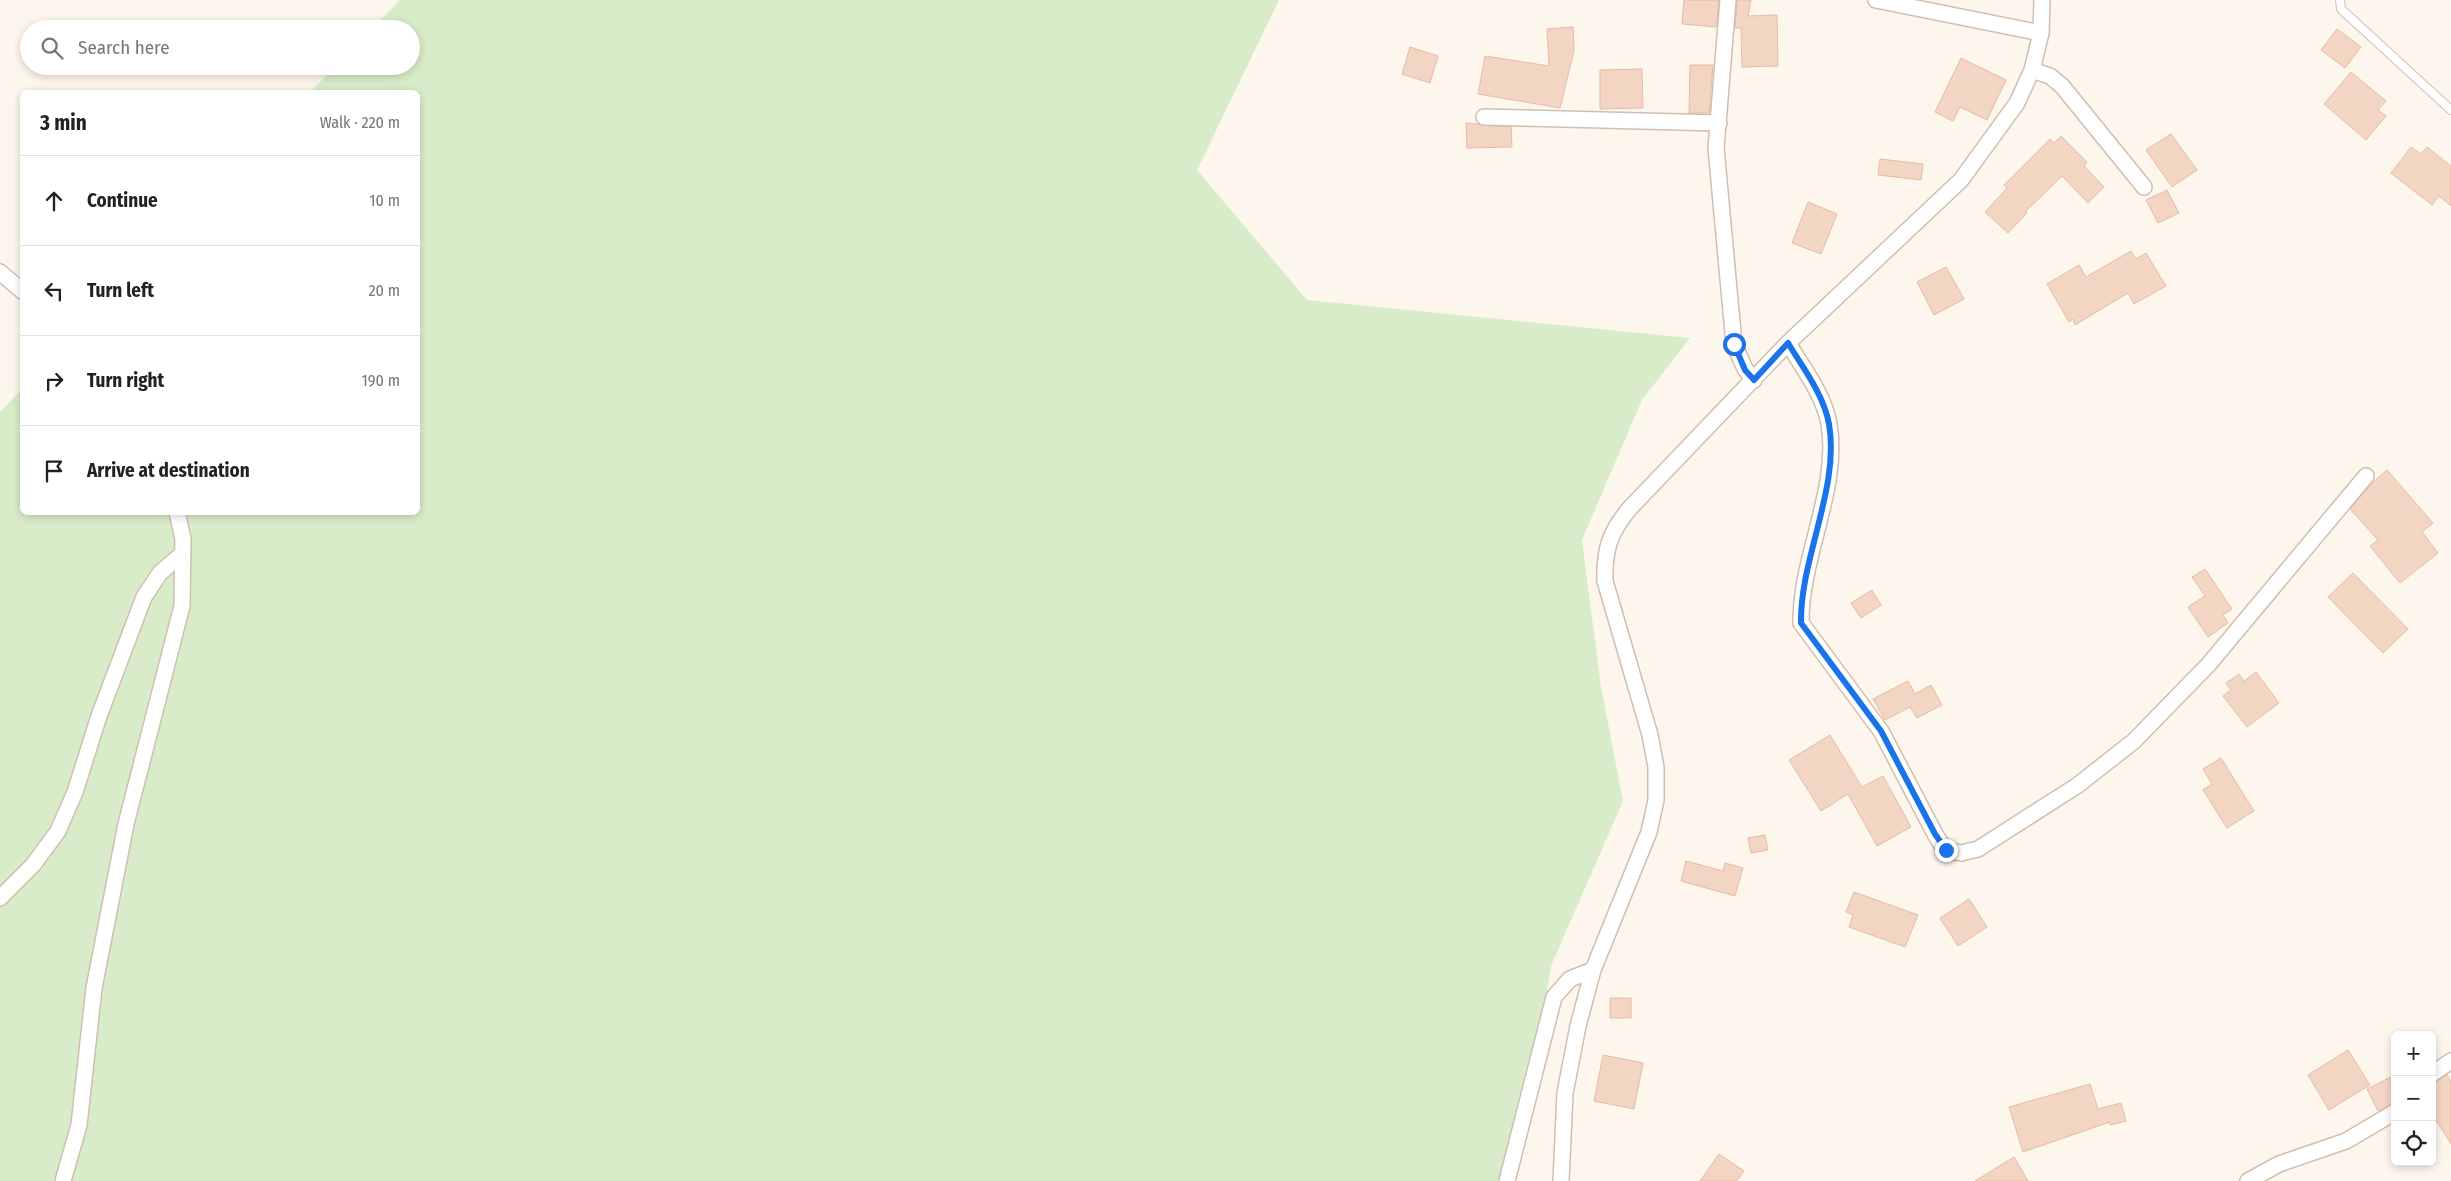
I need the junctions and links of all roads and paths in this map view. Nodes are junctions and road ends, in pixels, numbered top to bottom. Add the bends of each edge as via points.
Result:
1 (1728, 0) edge
2 (1876, 0) edge
3 (2042, 0) edge
4 (2340, 0) edge
5 (2041, 33) junction
6 (2032, 70) junction
7 (2451, 110) edge
8 (1484, 117) dead end
9 (1719, 122) junction
10 (2144, 187) dead end
11 (0, 272) edge
12 (20, 289) edge
13 (1788, 343) junction
14 (1754, 380) junction
15 (2366, 476) dead end
16 (178, 515) edge
17 (182, 554) junction
18 (0, 898) edge
19 (1593, 970) junction
20 (2451, 1061) edge
21 (2436, 1071) edge
22 (2391, 1114) edge
23 (63, 1181) edge
24 (1507, 1181) edge
25 (1561, 1181) edge
26 (2248, 1181) edge

1 - 9 street
2 - 5 street
3 - 5 street
4 - 7 lane via 2341,9
5 - 6 street
6 - 10 street via 2050,76 2062,86
6 - 13 street via 2017,103 1961,180
8 - 9 street
9 - 14 street via 1716,148 1734,344 1745,370
11 - 12 street
13 - 14 street
13 - 15 street via 1816,390 1829,424 1830,473 1800,600 1801,623 1881,731 1946,850 1960,853 1978,849 2078,785 2134,741 2209,664
14 - 19 street via 1617,522 1608,541 1604,581 1650,734 1656,767 1656,800 1649,832
16 - 17 street via 183,539
17 - 18 street via 160,573 144,598 99,716 76,792 58,831 33,865
17 - 23 street via 182,606 126,824 94,988 79,1125
19 - 24 street via 1570,979 1554,997
19 - 25 street via 1565,1093
20 - 21 street
22 - 26 street via 2346,1141 2279,1164

